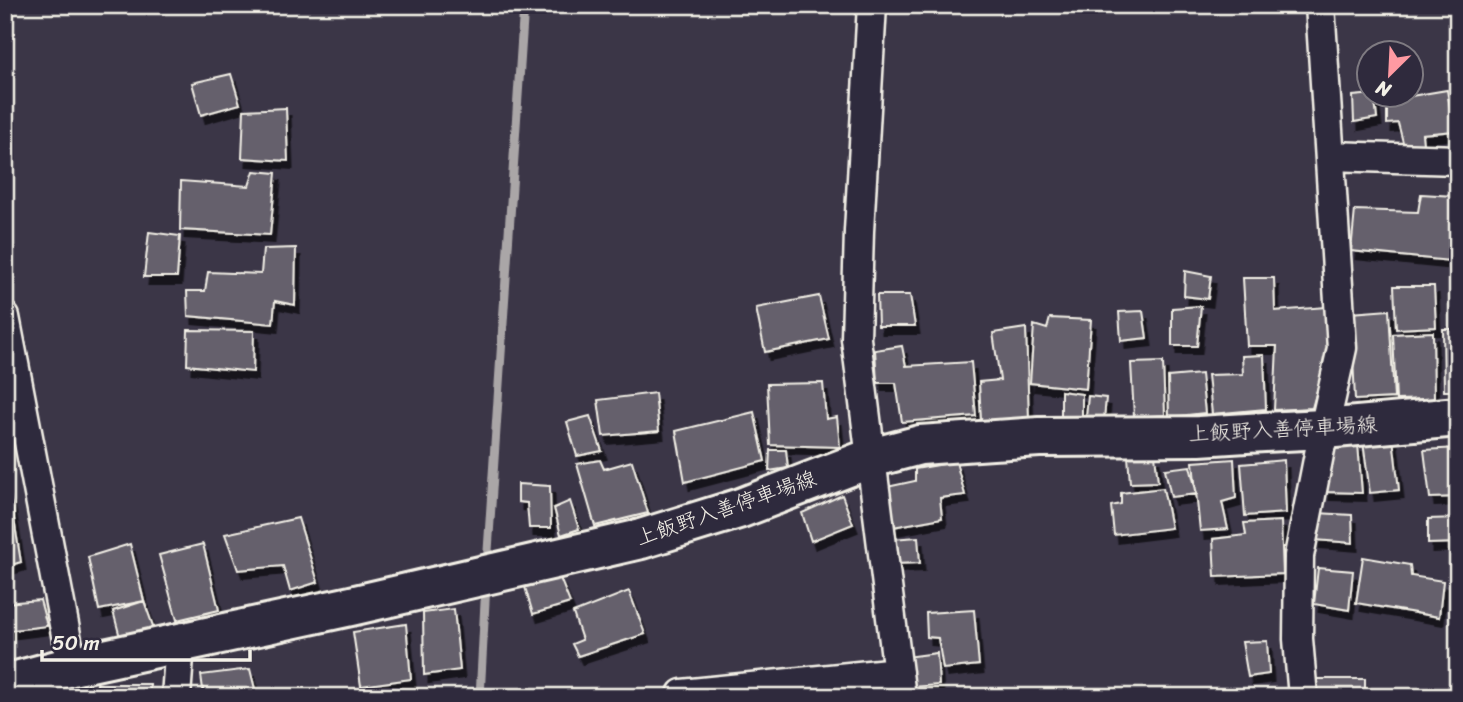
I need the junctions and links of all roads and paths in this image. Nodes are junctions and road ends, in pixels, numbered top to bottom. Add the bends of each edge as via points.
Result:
1 (872, 5) edge
2 (1320, 5) edge
3 (1330, 156) junction
4 (1458, 160) edge
5 (5, 317) edge
6 (1458, 417) edge
7 (1324, 429) junction
8 (871, 458) junction
9 (180, 643) junction
10 (72, 666) junction
11 (5, 684) edge
12 (900, 684) edge
13 (682, 694) dead end
14 (176, 697) edge
15 (1303, 697) edge

1 - 8 street via 856,339
2 - 3 street
3 - 4 street
3 - 7 street via 1342,348
5 - 10 street
6 - 7 main road, 上飯野入善停車場線
7 - 8 main road, 上飯野入善停車場線 via 974,441 920,445
7 - 15 street via 1299,556
8 - 9 main road, 上飯野入善停車場線 via 741,508 641,539
8 - 12 street
9 - 10 main road, 上飯野入善停車場線
9 - 14 street
10 - 11 main road, 上飯野入善停車場線
12 - 13 street

